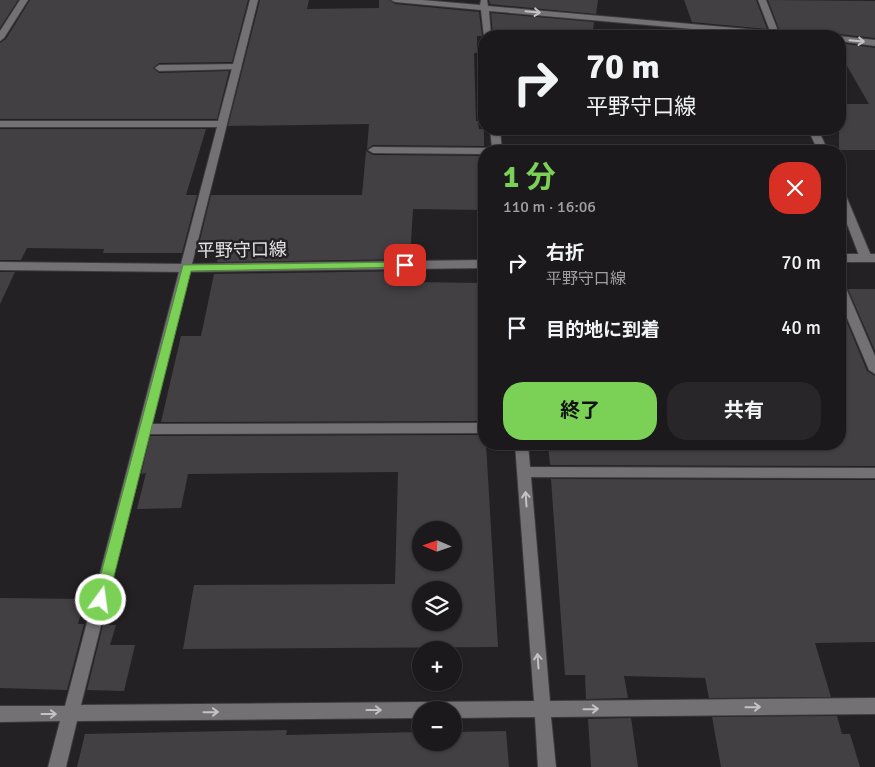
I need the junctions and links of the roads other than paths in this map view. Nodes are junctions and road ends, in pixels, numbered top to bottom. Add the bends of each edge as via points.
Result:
1 (24, 0) edge
2 (254, 0) edge
3 (395, 0) edge
4 (762, 0) edge
5 (484, 4) edge
6 (486, 30) edge
7 (729, 30) edge
8 (774, 30) edge
9 (0, 38) edge
10 (846, 40) edge
11 (875, 43) edge
12 (238, 67) junction
13 (159, 68) dead end
14 (0, 124) edge
15 (223, 124) junction
16 (373, 150) dead end
17 (478, 151) edge
18 (846, 206) edge
19 (846, 258) edge
20 (870, 258) edge
21 (478, 264) edge
22 (0, 266) edge
23 (187, 268) junction
24 (846, 302) edge
25 (875, 370) edge
26 (478, 428) edge
27 (145, 429) junction
28 (522, 450) edge
29 (524, 472) junction
30 (875, 473) edge
31 (875, 706) edge
32 (542, 709) junction
33 (0, 714) edge
34 (72, 714) junction
35 (57, 767) edge
36 (547, 767) edge

1 - 9 street
2 - 12 street
3 - 5 street
4 - 8 street
5 - 6 street
5 -> 7 street
10 -> 11 street
12 - 13 street
12 - 15 street
14 - 15 street
15 - 23 street
16 - 17 street
18 - 20 street
19 - 20 street
21 - 23 street, 平野守口線
22 - 23 street, 平野守口線
23 - 27 street
24 - 25 street
26 - 27 street
27 - 34 street
28 - 29 street
29 - 30 street
32 -> 29 street
32 -> 31 street
34 -> 32 street
32 - 36 street
33 -> 34 street
34 - 35 street

